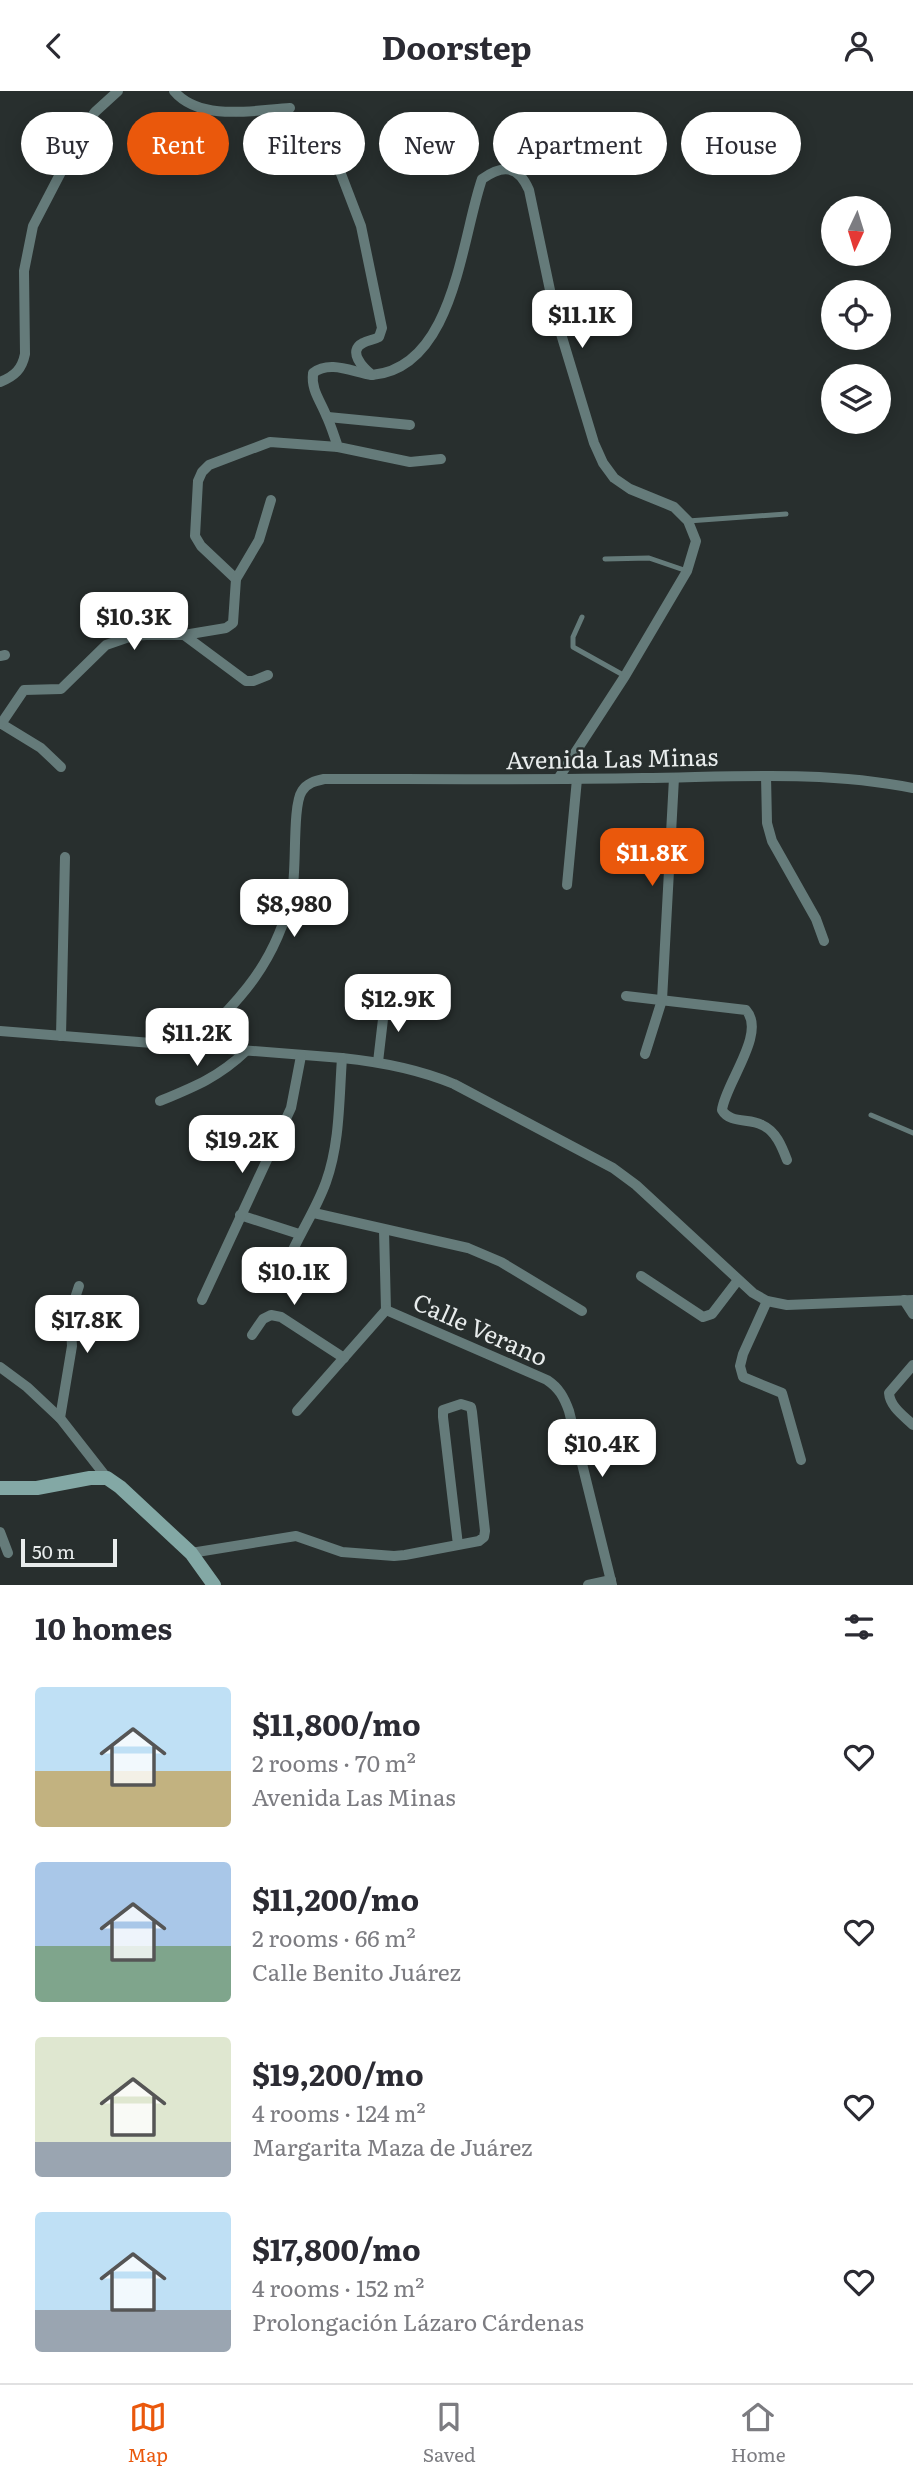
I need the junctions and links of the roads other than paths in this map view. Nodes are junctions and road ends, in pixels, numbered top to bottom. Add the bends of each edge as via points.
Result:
1 (118, 91) edge
2 (174, 91) edge
3 (290, 108) dead end
4 (342, 175) edge
5 (372, 375) junction
6 (0, 382) edge
7 (327, 417) junction
8 (410, 425) dead end
9 (338, 447) junction
10 (441, 459) dead end
11 (271, 500) dead end
12 (786, 514) dead end
13 (688, 521) junction
14 (605, 559) dead end
15 (687, 571) junction
16 (236, 579) junction
17 (582, 617) dead end
18 (184, 635) junction
19 (268, 675) dead end
20 (625, 676) junction
21 (1, 724) edge
22 (61, 767) dead end
23 (766, 776) junction
24 (674, 778) junction
25 (558, 779) junction
26 (577, 779) junction
27 (913, 788) edge
28 (65, 857) dead end
29 (567, 885) dead end
30 (824, 941) dead end
31 (626, 996) dead end
32 (662, 1000) junction
33 (385, 1002) dead end
34 (0, 1031) edge
35 (61, 1036) junction
36 (192, 1046) junction
37 (246, 1051) junction
38 (645, 1054) dead end
39 (301, 1056) junction
40 (342, 1058) junction
41 (379, 1062) junction
42 (160, 1101) dead end
43 (871, 1115) dead end
44 (913, 1133) edge
45 (787, 1160) dead end
46 (314, 1213) junction
47 (240, 1215) junction
48 (384, 1230) junction
49 (299, 1234) junction
50 (288, 1261) dead end
51 (641, 1276) dead end
52 (738, 1280) junction
53 (79, 1286) dead end
54 (202, 1300) dead end
55 (908, 1300) edge
56 (767, 1301) junction
57 (386, 1310) junction
58 (582, 1311) dead end
59 (913, 1314) edge
60 (251, 1335) dead end
61 (344, 1358) junction
62 (913, 1365) edge
63 (0, 1367) edge
64 (297, 1411) dead end
65 (60, 1418) junction
66 (913, 1425) edge
67 (801, 1461) dead end
68 (107, 1479) junction
69 (0, 1488) edge
70 (0, 1532) edge
71 (458, 1545) junction
72 (8, 1553) dead end
73 (191, 1553) junction
74 (611, 1583) edge
75 (214, 1585) edge
76 (588, 1585) edge

1 - 6 street via 85,126 33,226 24,271 23,365
2 - 3 street via 206,109
4 - 5 street via 361,226 382,328 379,337 357,348 359,362
5 - 7 street via 334,367 313,373 312,383
5 - 13 street via 409,362 426,344 449,297 482,180 494,170 508,169 523,177 529,190 555,314 603,463 630,489 674,507
7 - 8 street
7 - 9 street
9 - 10 street via 410,462
9 - 16 street via 270,442 209,465 202,472 195,536
11 - 16 street via 259,540
12 - 13 lane
13 - 15 street via 696,541
14 - 15 lane via 649,558
15 - 20 street
16 - 18 street via 233,623
17 - 20 lane via 573,647
18 - 19 street via 246,681
18 - 21 street via 132,636 106,645 61,689 24,690
20 - 25 street
21 - 22 street via 41,748
23 - 24 street, Avenida Las Minas
23 - 27 street, Avenida Las Minas via 851,778
23 - 30 street via 772,841
24 - 26 street, Avenida Las Minas
24 - 32 street
25 - 26 street, Avenida Las Minas
25 - 36 street, Avenida Las Minas via 311,782 297,802 292,892 272,950 234,1006
26 - 29 street
28 - 35 street
31 - 32 street
32 - 38 street
32 - 45 street via 740,1007 750,1014 751,1037 722,1110 730,1118 761,1124 773,1132
33 - 41 street
34 - 35 street
35 - 36 street
36 - 37 street
37 - 39 street
37 - 42 street via 213,1078
39 - 40 street
39 - 47 street via 291,1108
40 - 41 street
40 - 46 street via 332,1161
41 - 52 street via 454,1084 613,1168
43 - 44 lane
46 - 48 street
46 - 49 street
47 - 49 street
47 - 54 street
48 - 57 street, Calle Verano
48 - 58 street via 468,1248 501,1262
49 - 50 street
51 - 52 street via 703,1317 712,1314
52 - 56 street
53 - 65 street via 71,1313 72,1346
55 - 56 street via 787,1305
55 - 59 street
56 - 67 street via 740,1366 743,1377 782,1393
57 - 61 street
57 - 74 street, Calle Verano via 557,1387 569,1411
60 - 61 street via 262,1319 281,1317
61 - 64 street
62 - 66 street via 889,1393 893,1406
63 - 65 street
65 - 68 street
68 - 69 street
68 - 73 street
70 - 72 street
71 - 71 street via 484,1537 472,1412 467,1404 443,1410
71 - 73 street via 394,1556 342,1552 296,1537
73 - 75 street
74 - 76 street

